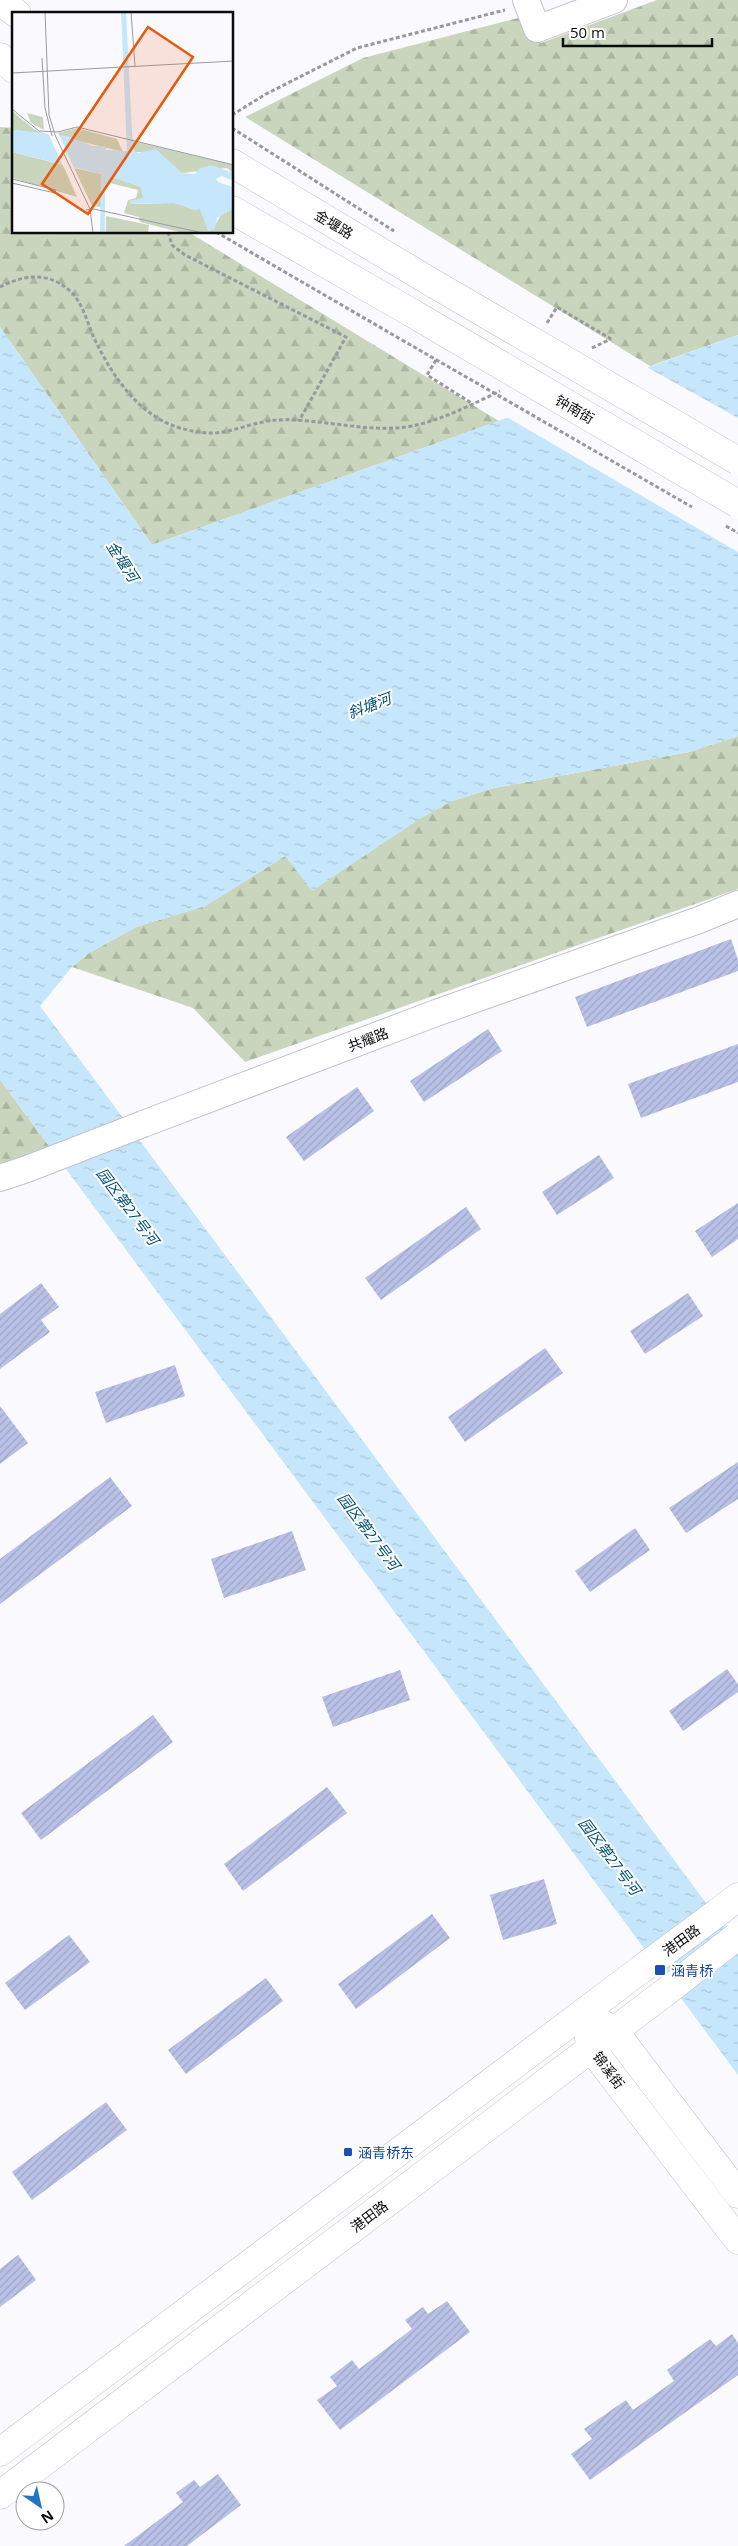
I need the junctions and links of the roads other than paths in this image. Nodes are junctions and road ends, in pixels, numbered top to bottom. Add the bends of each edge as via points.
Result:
1 (614, 0) edge
2 (0, 1) edge
3 (527, 2) edge
4 (14, 12) edge
5 (234, 164) edge
6 (234, 211) edge
7 (738, 462) edge
8 (729, 514) edge
9 (738, 904) edge
10 (0, 1178) edge
11 (728, 1905) edge
12 (737, 1936) edge
13 (584, 2013) junction
14 (614, 2031) junction
15 (591, 2048) junction
16 (738, 2194) edge
17 (738, 2240) edge
18 (0, 2452) edge
19 (0, 2495) edge

1 - 3 street via 537,28
2 - 4 main road
5 - 7 main road, 金堰路, bridge
6 - 8 main road, 钟南街, bridge via 412,313
9 - 10 street, 共耀路, bridge via 427,1016
11 - 13 main road, 港田路, bridge
12 - 14 main road, 港田路, bridge
13 - 14 main road, 锦溪街
13 - 15 main road, 锦溪街
13 - 18 main road, 港田路
14 - 15 main road, 港田路
14 - 16 main road, 锦溪街
15 - 17 main road, 锦溪街
15 - 19 main road, 港田路

